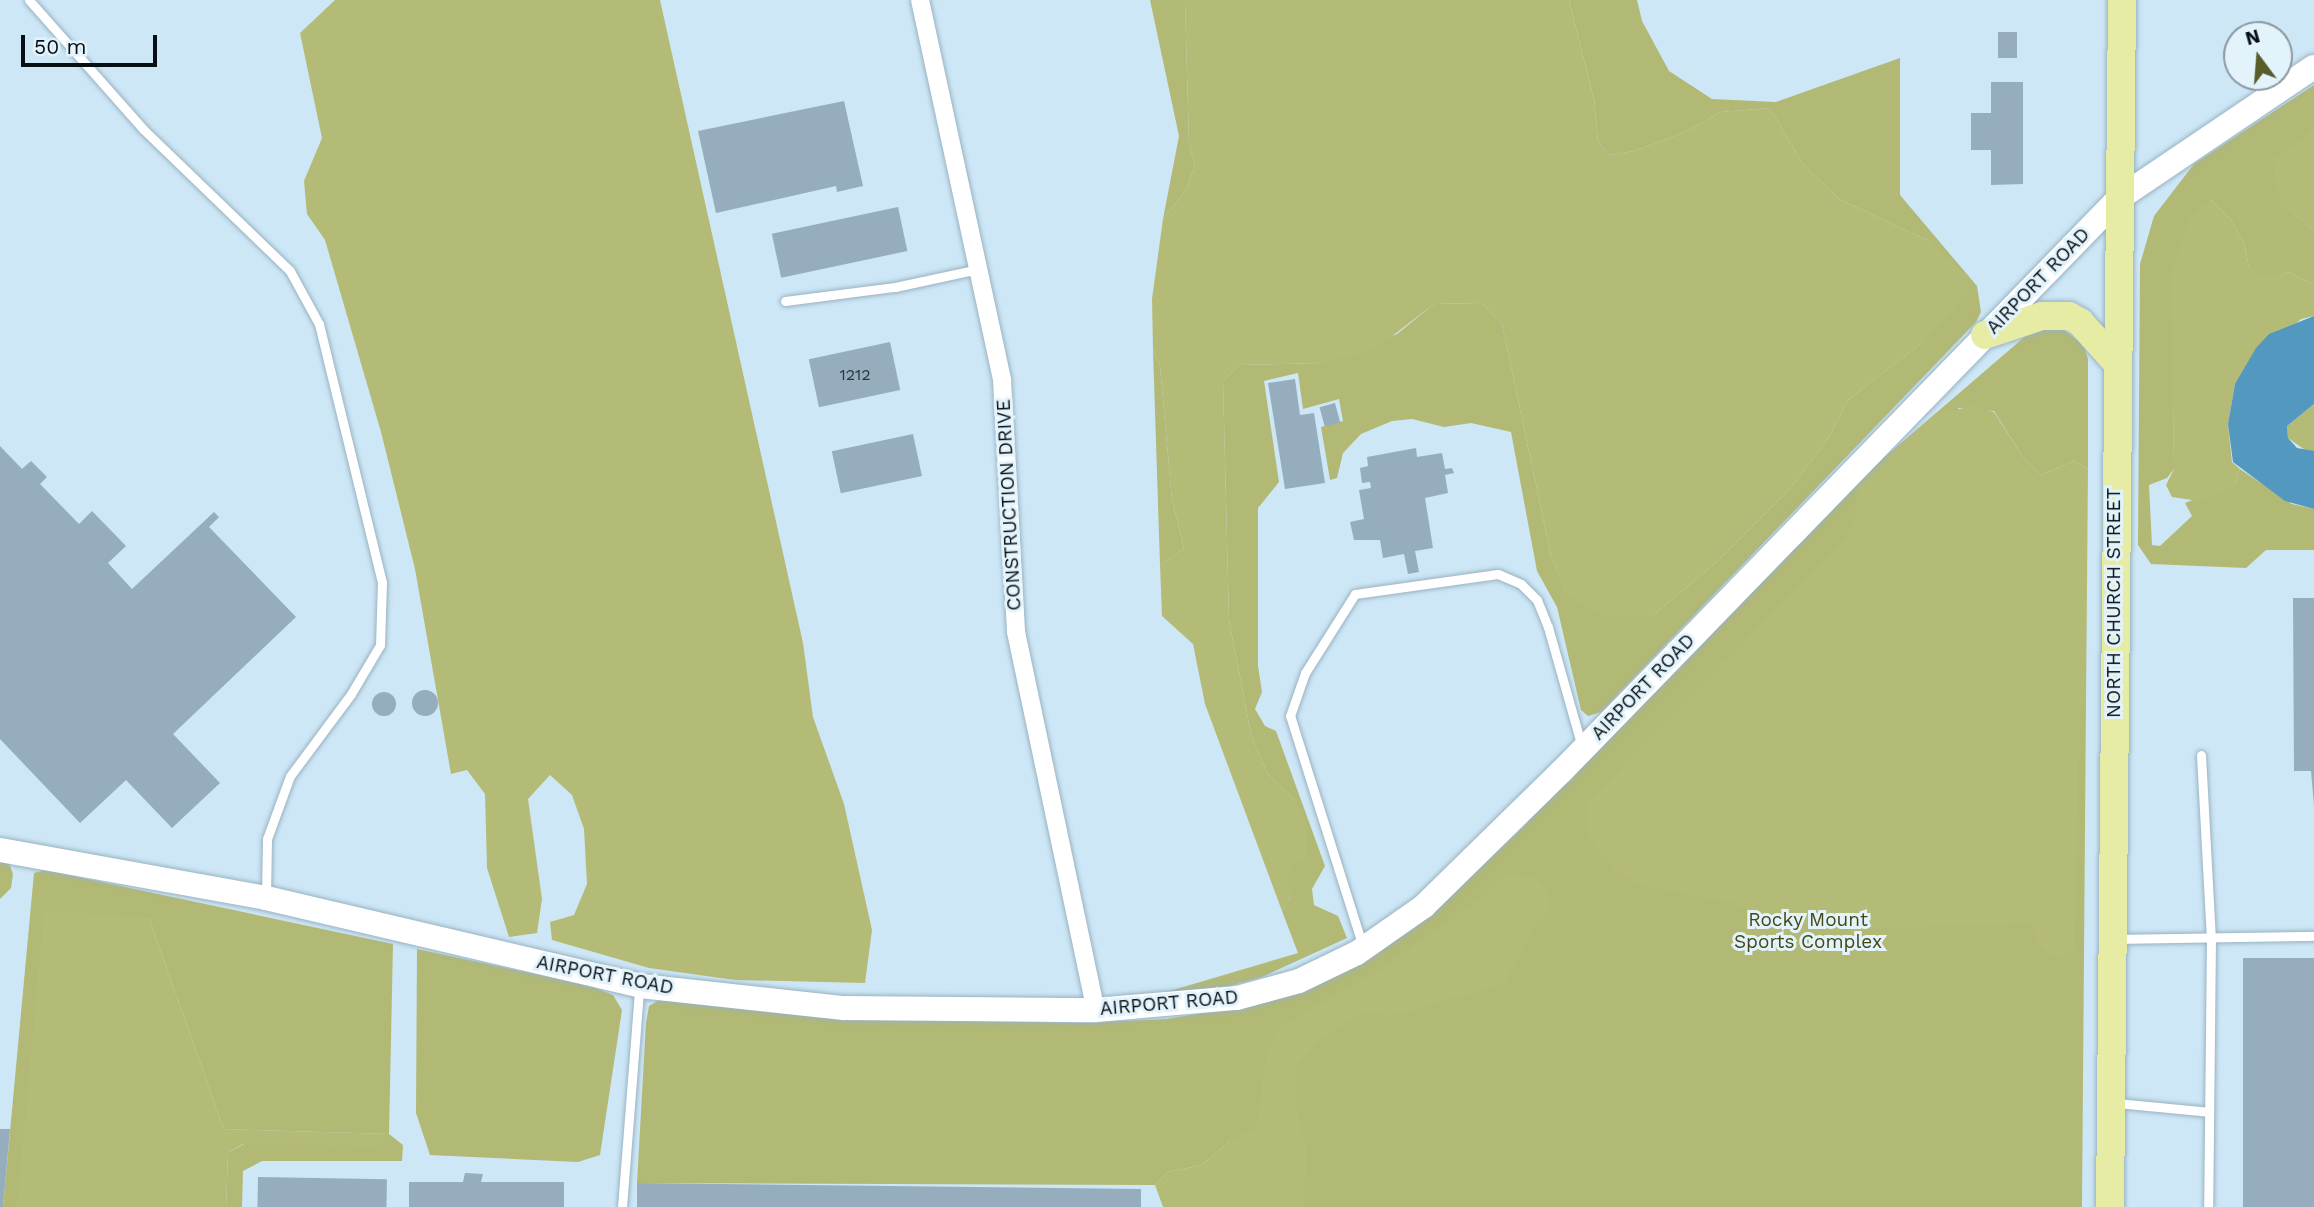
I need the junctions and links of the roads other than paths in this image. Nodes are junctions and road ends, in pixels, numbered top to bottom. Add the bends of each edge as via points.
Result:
1 (29, 0) edge
2 (920, 0) edge
3 (2122, 0) edge
4 (2314, 67) edge
5 (2118, 200) junction
6 (979, 269) junction
7 (785, 301) dead end
8 (1985, 335) junction
9 (2116, 362) junction
10 (1582, 750) junction
11 (2201, 755) dead end
12 (0, 850) edge
13 (266, 898) junction
14 (2314, 936) edge
15 (2211, 937) junction
16 (2112, 939) junction
17 (1364, 949) junction
18 (640, 986) junction
19 (1096, 1010) junction
20 (2110, 1103) junction
21 (2209, 1112) junction
22 (622, 1207) edge
23 (2110, 1207) edge
24 (2208, 1207) edge

1 - 13 lane via 143,129 290,271 319,324 382,582 380,645 351,694 290,776 267,839
2 - 6 street, CONSTRUCTION DRIVE
3 - 5 main road, NORTH CHURCH STREET
4 - 5 main road, AIRPORT ROAD
5 - 8 main road, AIRPORT ROAD
5 - 9 main road, NORTH CHURCH STREET
6 - 7 lane via 895,287
6 - 19 street, CONSTRUCTION DRIVE via 1006,420 1016,632
8 - 9 main road via 2042,316 2068,316
8 - 10 main road, AIRPORT ROAD
9 - 16 main road, NORTH CHURCH STREET
10 - 17 main road, AIRPORT ROAD via 1424,906
10 - 17 lane via 1548,627 1538,600 1521,584 1499,574 1355,594 1305,673 1290,716
11 - 15 lane
12 - 13 main road, AIRPORT ROAD
13 - 18 main road, AIRPORT ROAD
14 - 15 lane
15 - 16 lane
15 - 21 lane
16 - 20 main road, NORTH CHURCH STREET
17 - 19 main road, AIRPORT ROAD via 1299,981 1237,998
18 - 19 main road, AIRPORT ROAD via 844,1008
18 - 22 lane
20 - 21 lane
20 - 23 main road, NORTH CHURCH STREET
21 - 24 lane

